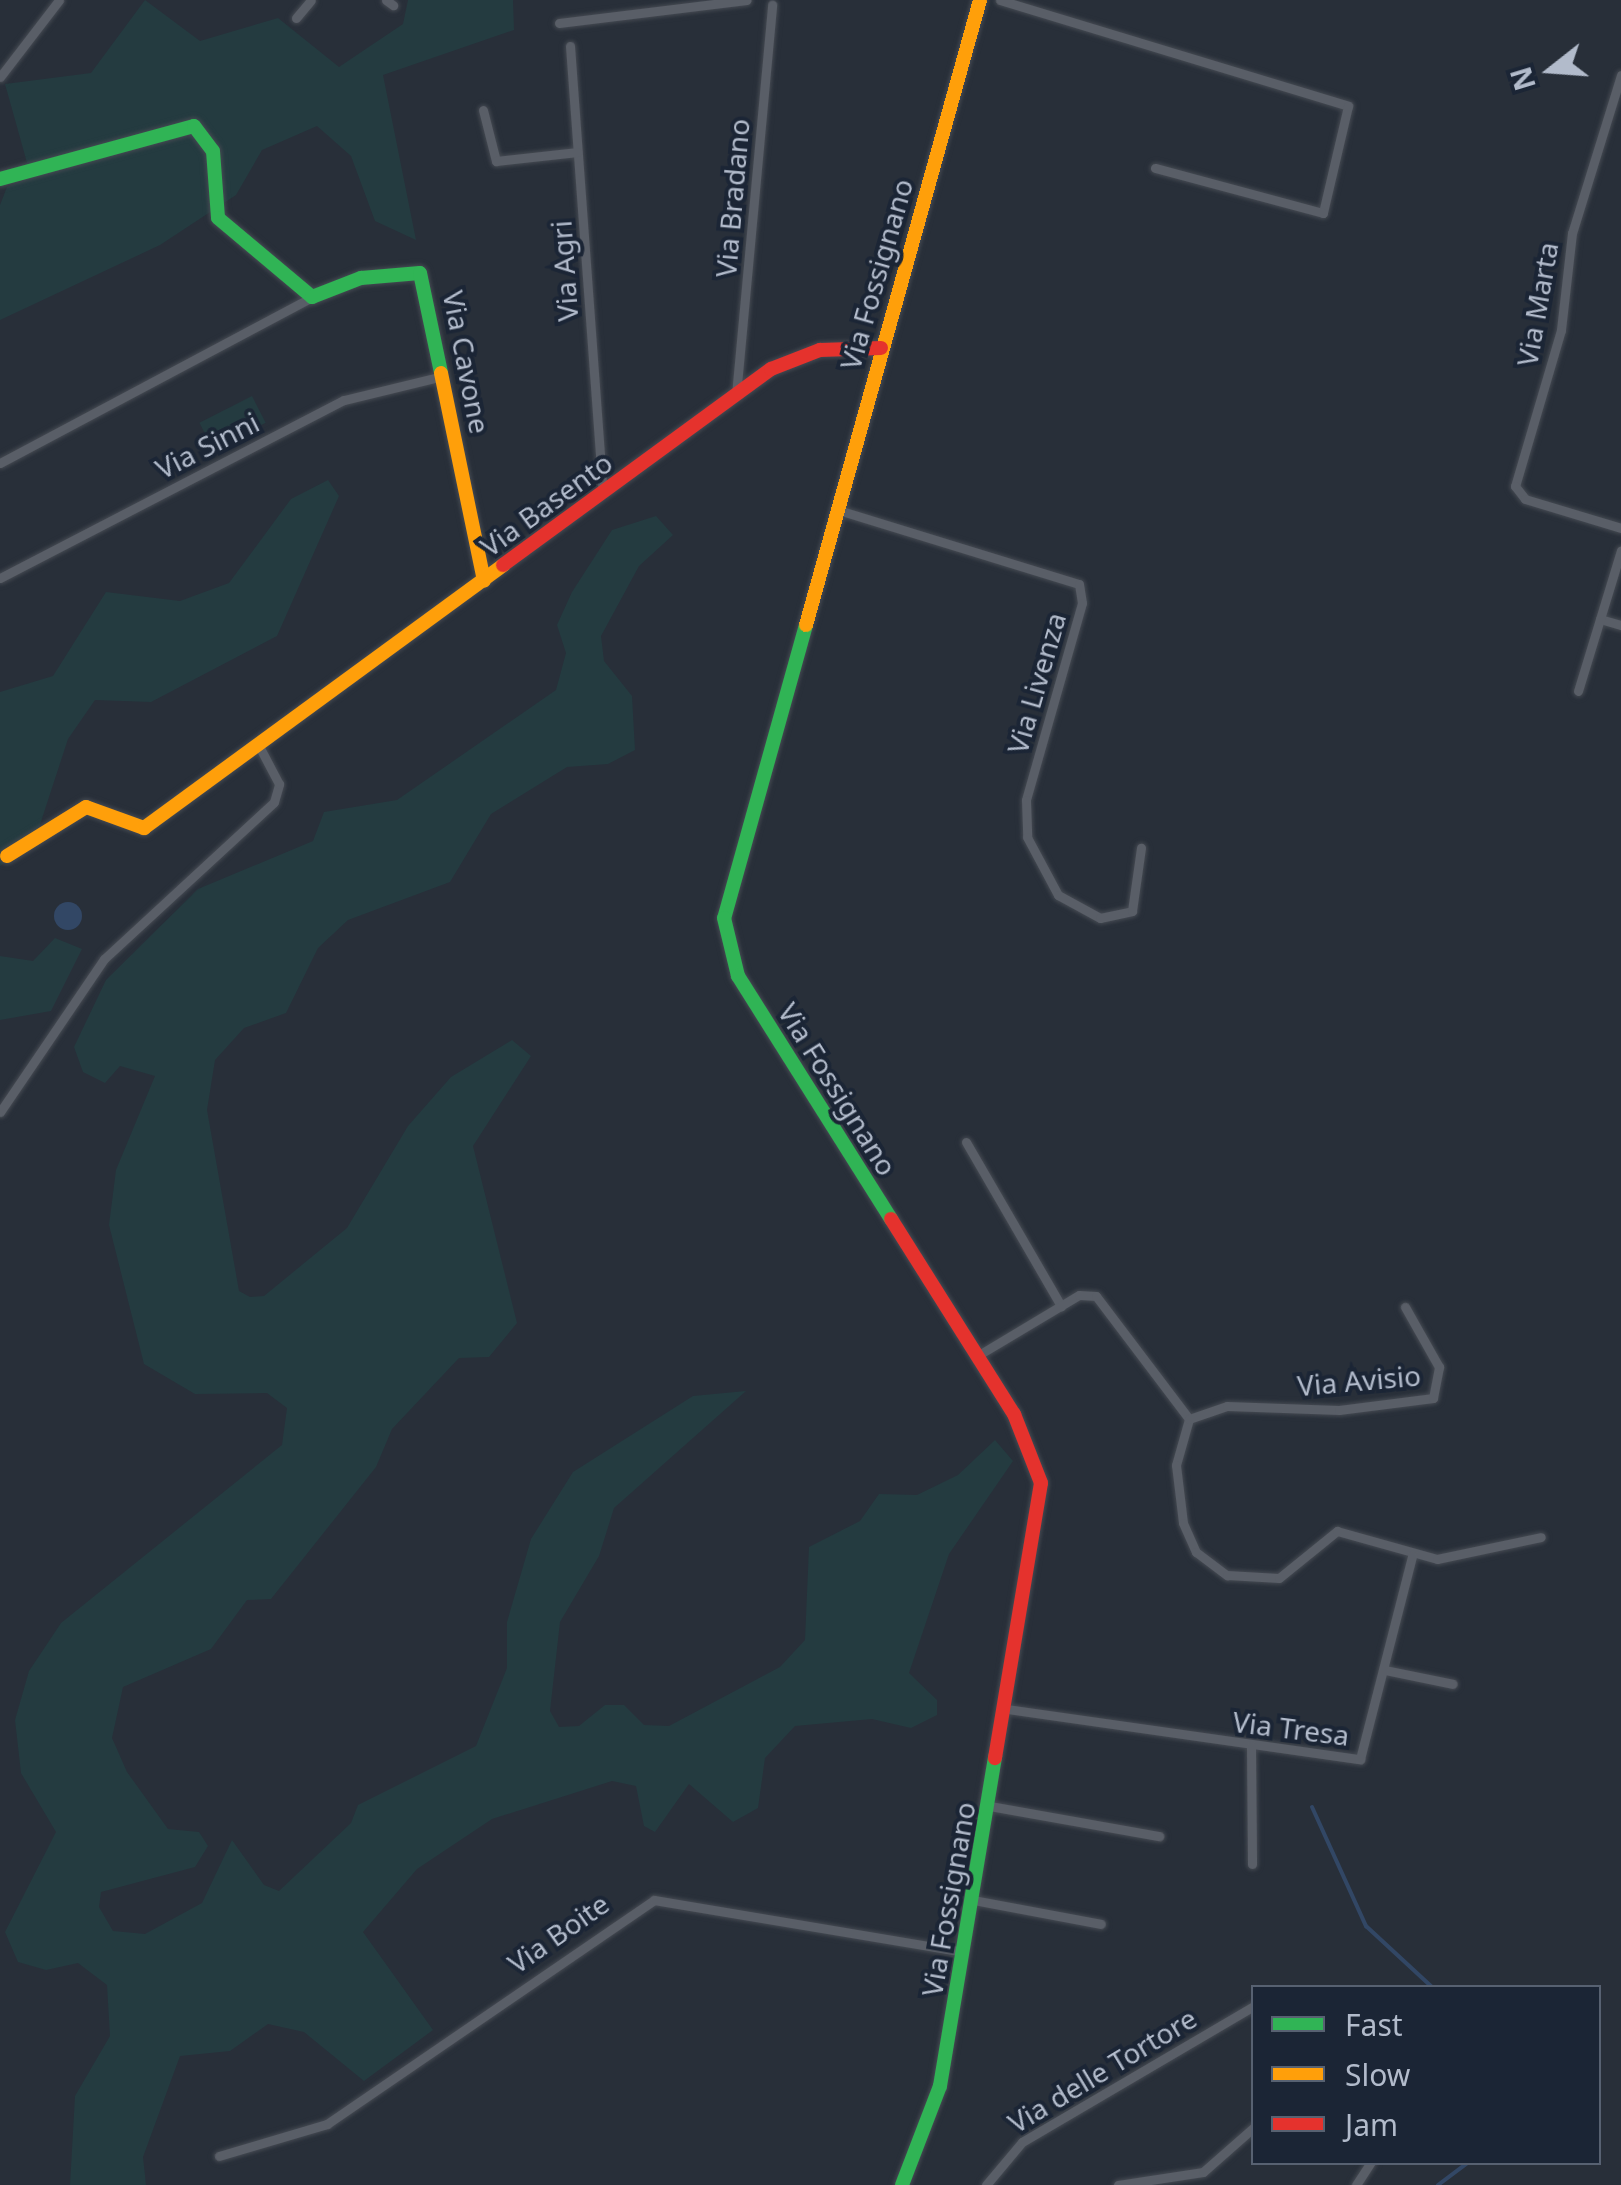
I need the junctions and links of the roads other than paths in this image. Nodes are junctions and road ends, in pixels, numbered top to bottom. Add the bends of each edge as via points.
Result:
1 (59, 0) edge
2 (311, 0) edge
3 (747, 0) edge
4 (980, 0) edge
5 (1000, 0) edge
6 (772, 5) dead end
7 (296, 18) dead end
8 (559, 23) dead end
9 (570, 46) dead end
10 (1621, 75) edge
11 (0, 77) edge
12 (484, 110) dead end
13 (578, 152) junction
14 (1155, 168) dead end
15 (0, 179) edge
16 (312, 297) junction
17 (880, 348) junction
18 (443, 376) junction
19 (736, 395) junction
20 (0, 462) edge
21 (602, 493) junction
22 (835, 509) junction
23 (1621, 528) edge
24 (1621, 550) edge
25 (0, 578) edge
26 (484, 581) junction
27 (1600, 619) junction
28 (1621, 625) edge
29 (1578, 691) dead end
30 (260, 746) junction
31 (1141, 848) dead end
32 (6, 856) dead end
33 (0, 1112) edge
34 (966, 1142) dead end
35 (1061, 1306) junction
36 (1405, 1307) dead end
37 (977, 1356) junction
38 (1189, 1419) junction
39 (1541, 1537) dead end
40 (1412, 1556) junction
41 (1386, 1670) junction
42 (1453, 1684) dead end
43 (1007, 1709) junction
44 (1252, 1746) junction
45 (990, 1806) junction
46 (1159, 1836) dead end
47 (1252, 1864) dead end
48 (973, 1900) junction
49 (1101, 1924) dead end
50 (964, 1952) junction
51 (1251, 2008) edge
52 (1251, 2130) edge
53 (219, 2156) dead end
54 (902, 2185) edge
55 (986, 2185) edge
56 (1118, 2185) edge

1 - 11 street
2 - 7 street
3 - 8 street
4 - 17 street, Via Fossignano
5 - 14 street via 1348,106 1323,213
6 - 19 street, Via Bradano
9 - 13 street, Via Agri
10 - 23 street, Via Marta via 1572,233 1561,330 1515,486 1524,499
12 - 13 street via 496,161
13 - 21 street, Via Agri
15 - 16 street via 194,126 212,146 218,218
16 - 18 street, Via Cavone via 361,278 420,272
16 - 20 street
17 - 19 street, Via Basento via 806,354
17 - 22 street, Via Fossignano
18 - 25 street, Via Sinni via 344,400
18 - 26 street, Via Cavone
19 - 21 street, Via Basento
21 - 26 street, Via Basento
22 - 31 street, Via Livenza via 1079,584 1082,603 1026,800 1027,836 1054,890 1100,918 1132,912
22 - 37 street, Via Fossignano via 730,878 726,944
24 - 27 street
26 - 30 street, Via Basento
27 - 28 street
27 - 29 street
30 - 32 street, Via Basento via 144,828 86,807
30 - 33 street via 278,784 274,802 104,959
34 - 35 street
35 - 37 street
35 - 38 street via 1086,1293 1099,1298
36 - 38 street, Via Avisio via 1440,1372 1433,1398 1326,1410 1227,1406
37 - 43 street, Via Fossignano via 1041,1484
38 - 40 street via 1176,1488 1186,1535 1210,1566 1244,1579 1280,1578 1337,1531
39 - 40 street via 1452,1557
40 - 41 street, Via Tresa
41 - 42 street
41 - 44 street, Via Tresa via 1362,1758
43 - 44 street, Via Tresa
43 - 45 street, Via Fossignano
44 - 47 street
45 - 46 street
45 - 48 street, Via Fossignano
48 - 49 street
48 - 50 street, Via Fossignano
50 - 53 street, Via Boite via 658,1898 626,1912 327,2124
50 - 54 street, Via Fossignano via 934,2113
51 - 55 street, Via delle Tortore via 1022,2142
52 - 56 street via 1208,2170

